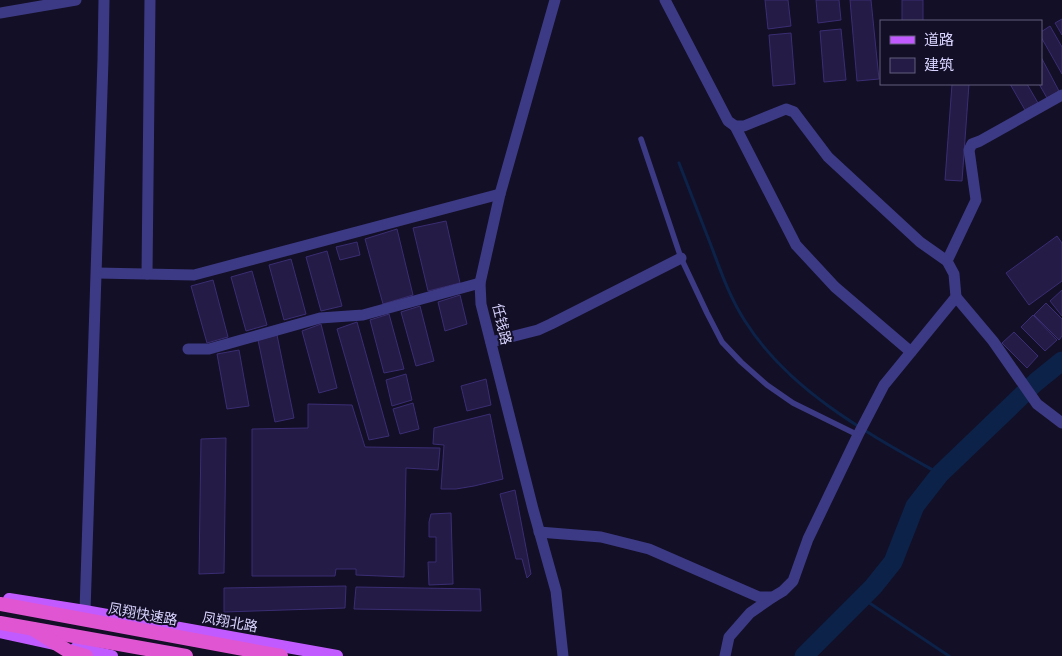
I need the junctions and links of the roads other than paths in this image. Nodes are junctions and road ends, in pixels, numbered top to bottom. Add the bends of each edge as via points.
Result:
1 (76, 0) edge
2 (104, 0) edge
3 (150, 0) edge
4 (555, 0) edge
5 (665, 0) edge
6 (0, 13) edge
7 (1062, 95) edge
8 (735, 126) junction
9 (641, 139) dead end
10 (500, 194) junction
11 (681, 258) junction
12 (947, 261) junction
13 (96, 273) junction
14 (147, 274) junction
15 (480, 283) junction
16 (956, 297) junction
17 (491, 342) junction
18 (188, 348) dead end
19 (911, 352) junction
20 (1062, 423) edge
21 (858, 435) junction
22 (539, 532) junction
23 (772, 597) junction
24 (0, 598) edge
25 (0, 604) edge
26 (85, 611) junction
27 (0, 623) edge
28 (33, 630) junction
29 (0, 632) edge
30 (86, 656) edge
31 (112, 656) edge
32 (186, 656) edge
33 (281, 656) edge
34 (337, 656) edge
35 (563, 656) edge
36 (724, 656) edge

1 - 6 street
2 - 13 street
3 - 14 street
4 - 10 street, 任钱路
5 - 8 street via 728,120
7 - 12 street via 972,144 969,150 976,200
8 - 12 street via 744,126 786,109 794,112 828,157 920,242
8 - 19 street via 796,245 835,287
9 - 11 lane
10 - 14 street via 194,275
10 - 15 street, 任钱路
11 - 17 street via 544,327
11 - 21 lane via 722,342 741,362 792,402
12 - 16 street via 954,274
13 - 14 street
13 - 26 street
15 - 17 street, 任钱路 via 481,304
15 - 18 street via 363,315 320,318 209,349
16 - 19 street
16 - 20 street via 993,341 1037,404
17 - 22 street, 任钱路
19 - 21 street via 884,385
21 - 23 street via 808,540 793,581
22 - 23 street via 601,537 649,549 759,597
22 - 35 street, 任钱路 via 556,591
23 - 36 street via 750,613 729,637
24 - 26 main road, 凤翔北路
25 - 33 highway, 凤翔快速路
26 - 34 main road, 凤翔北路
27 - 28 highway
28 - 30 highway, bridge via 68,651
28 - 32 highway
29 - 31 main road

